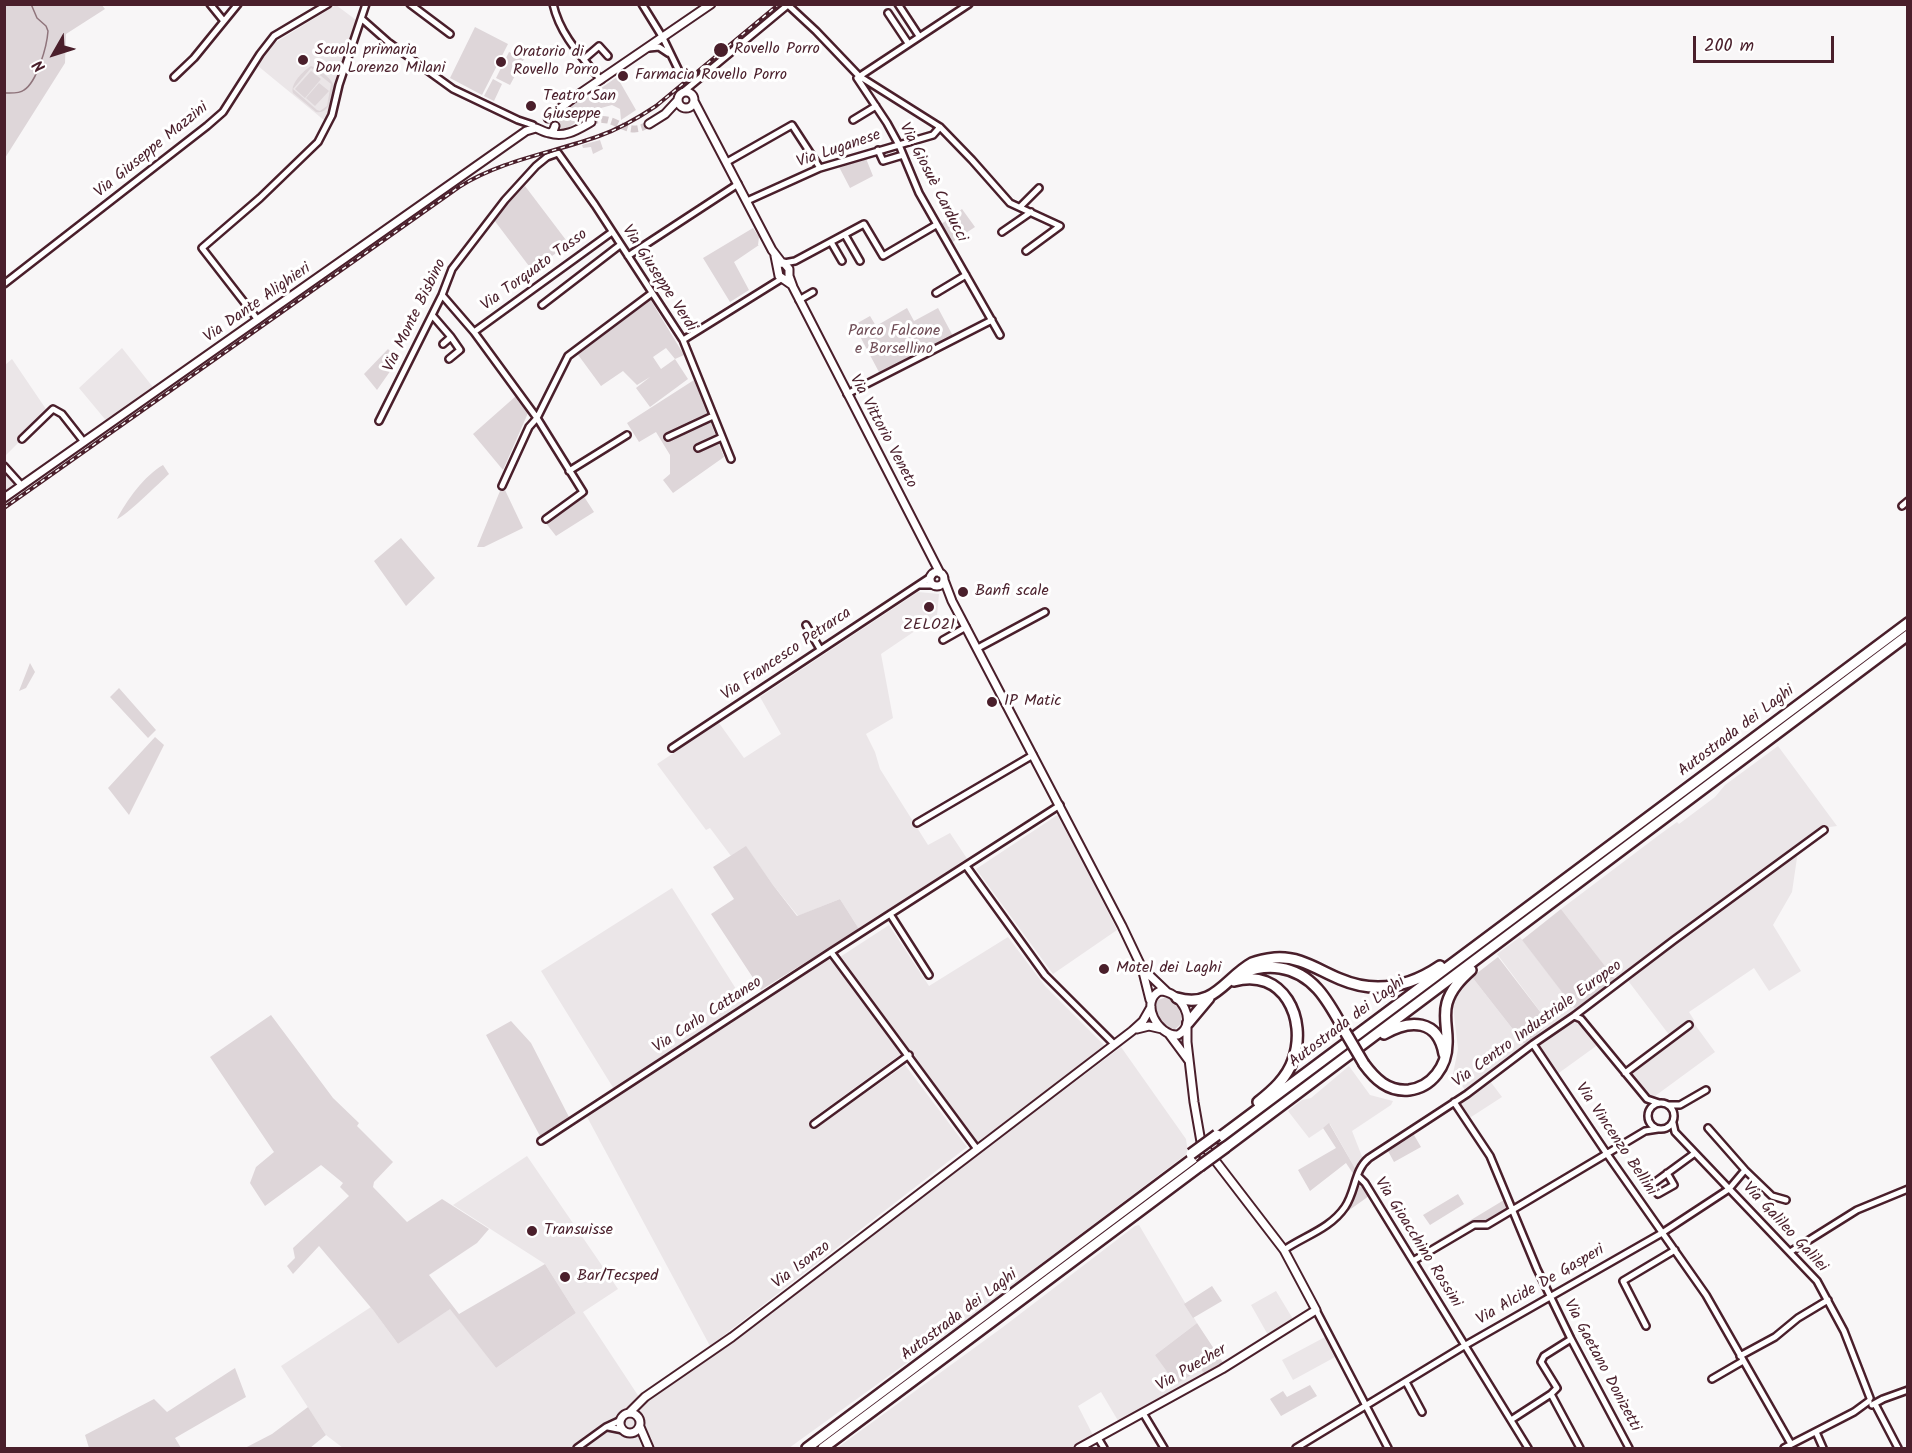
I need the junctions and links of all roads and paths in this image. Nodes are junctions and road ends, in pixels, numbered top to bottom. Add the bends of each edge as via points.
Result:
1 (210, 4) edge
2 (237, 4) edge
3 (328, 4) edge
4 (366, 4) edge
5 (410, 4) edge
6 (553, 4) edge
7 (642, 4) edge
8 (711, 4) edge
9 (897, 4) edge
10 (788, 5) edge
11 (966, 5) edge
12 (888, 13) dead end
13 (362, 19) junction
14 (223, 20) junction
15 (450, 34) dead end
16 (919, 36) junction
17 (663, 38) junction
18 (908, 43) junction
19 (647, 48) junction
20 (608, 56) dead end
21 (672, 57) junction
22 (584, 59) junction
23 (678, 69) dead end
24 (859, 76) junction
25 (174, 77) dead end
26 (600, 80) junction
27 (689, 95) junction
28 (569, 102) junction
29 (683, 105) junction
30 (876, 106) junction
31 (700, 112) junction
32 (548, 118) junction
33 (853, 120) dead end
34 (591, 122) tunnel mouth
35 (649, 124) tunnel mouth
36 (554, 125) junction
37 (527, 127) junction
38 (940, 127) junction
39 (549, 133) junction
40 (565, 134) junction
41 (899, 145) junction
42 (878, 150) junction
43 (560, 154) joint
44 (903, 154) junction
45 (727, 162) junction
46 (820, 168) junction
47 (738, 184) junction
48 (1039, 188) dead end
49 (747, 201) junction
50 (1020, 207) junction
51 (1031, 212) junction
52 (936, 225) junction
53 (612, 232) junction
54 (1002, 232) dead end
55 (845, 235) junction
56 (831, 242) junction
57 (620, 245) junction
58 (1026, 251) dead end
59 (628, 256) junction
60 (842, 261) dead end
61 (860, 261) dead end
62 (783, 271) junction
63 (966, 275) junction
64 (4, 284) edge
65 (813, 292) dead end
66 (652, 293) junction
67 (936, 293) dead end
68 (442, 295) junction
69 (799, 300) junction
70 (542, 304) dead end
71 (432, 315) junction
72 (258, 320) junction
73 (992, 320) junction
74 (474, 332) junction
75 (1000, 335) dead end
76 (451, 337) junction
77 (683, 340) junction
78 (443, 344) dead end
79 (449, 360) dead end
80 (847, 394) junction
81 (713, 416) junction
82 (537, 418) junction
83 (379, 421) dead end
84 (627, 435) dead end
85 (668, 436) dead end
86 (722, 438) junction
87 (22, 439) dead end
88 (84, 442) junction
89 (698, 448) dead end
90 (731, 459) dead end
91 (4, 466) edge
92 (569, 471) junction
93 (22, 486) junction
94 (502, 486) dead end
95 (4, 498) edge
96 (1908, 501) edge
97 (1902, 506) dead end
98 (546, 519) dead end
99 (935, 574) junction
100 (944, 580) junction
101 (919, 585) junction
102 (935, 585) junction
103 (952, 601) junction
104 (1045, 612) dead end
105 (1908, 623) edge
106 (806, 625) dead end
107 (966, 627) junction
108 (1908, 635) edge
109 (943, 640) dead end
110 (978, 648) junction
111 (820, 649) junction
112 (672, 748) dead end
113 (1035, 759) junction
114 (1060, 805) junction
115 (917, 823) dead end
116 (1824, 830) dead end
117 (1614, 856) junction
118 (966, 866) junction
119 (1549, 891) junction
120 (890, 914) junction
121 (831, 951) junction
122 (1142, 968) junction
123 (929, 975) dead end
124 (1232, 980) junction
125 (1166, 991) junction
126 (1214, 993) junction
127 (1177, 998) junction
128 (1150, 1003) junction
129 (1578, 1016) junction
130 (1187, 1025) junction
131 (1689, 1025) dead end
132 (1132, 1030) junction
133 (1166, 1032) junction
134 (1114, 1044) junction
135 (1533, 1044) junction
136 (909, 1055) junction
137 (1445, 1059) junction
138 (1189, 1062) junction
139 (1624, 1073) junction
140 (1706, 1090) dead end
141 (1647, 1099) junction
142 (1454, 1102) junction
143 (1659, 1104) junction
144 (1668, 1105) junction
145 (1680, 1105) junction
146 (1650, 1111) junction
147 (1674, 1115) junction
148 (1649, 1120) junction
149 (1672, 1123) junction
150 (814, 1124) dead end
151 (1257, 1124) junction
152 (1666, 1128) junction
153 (1708, 1128) dead end
154 (1658, 1129) junction
155 (1644, 1131) junction
156 (1675, 1132) junction
157 (1218, 1137) junction
158 (541, 1141) dead end
159 (977, 1149) junction
160 (1695, 1153) junction
161 (1606, 1154) junction
162 (1195, 1159) junction
163 (1745, 1170) junction
164 (1667, 1173) dead end
165 (1358, 1176) junction
166 (1729, 1189) junction
167 (1908, 1189) edge
168 (1786, 1200) dead end
169 (1512, 1210) junction
170 (1662, 1233) junction
171 (1284, 1250) junction
172 (1675, 1250) junction
173 (1790, 1252) junction
174 (1413, 1261) junction
175 (1550, 1297) junction
176 (1828, 1300) junction
177 (1316, 1310) junction
178 (1646, 1326) dead end
179 (1571, 1339) junction
180 (1464, 1346) junction
181 (1741, 1358) junction
182 (1712, 1379) dead end
183 (1406, 1382) junction
184 (1908, 1390) edge
185 (1551, 1394) junction
186 (1872, 1401) junction
187 (640, 1402) junction
188 (1367, 1406) junction
189 (1422, 1412) dead end
190 (629, 1413) junction
191 (1143, 1413) junction
192 (639, 1417) junction
193 (621, 1420) junction
194 (1510, 1420) junction
195 (640, 1426) junction
196 (606, 1427) junction
197 (623, 1430) junction
198 (1816, 1432) junction
199 (632, 1433) junction
200 (1098, 1438) junction
201 (1791, 1444) junction
202 (647, 1446) edge
203 (577, 1449) edge
204 (807, 1449) edge
205 (823, 1449) edge
206 (1079, 1449) edge
207 (1104, 1449) edge
208 (1164, 1449) edge
209 (1296, 1449) edge
210 (1388, 1449) edge
211 (1528, 1449) edge
212 (1580, 1449) edge
213 (1629, 1449) edge
214 (1784, 1449) edge
215 (1823, 1449) edge
216 (1898, 1449) edge

1 - 14 street
2 - 14 street
3 - 64 street, Via Giuseppe Mazzini via 274,36 223,112 207,126
4 - 13 street
5 - 15 street
6 - 22 street via 563,34
7 - 17 street
8 - 17 street
9 - 16 street
10 - 24 street
10 - 27 street via 693,85
11 - 16 street
12 - 18 street
13 - 37 street via 453,89
13 - 72 street via 332,115 318,142 202,248
14 - 25 street
16 - 18 street
17 - 19 street
17 - 21 street
18 - 24 street
19 - 21 street via 659,47
19 - 26 street
20 - 22 street via 599,46
21 - 23 street
22 - 26 street
24 - 30 street, Via Giosuè Carducci
24 - 38 street
26 - 28 street
27 - 29 street
27 - 29 street via 679,96
27 - 31 street
28 - 32 street
28 - 36 street
29 - 31 street
29 - 35 street
30 - 33 street
30 - 41 street, Via Giosuè Carducci
31 - 45 street
32 - 36 street
32 - 37 street, Via Dante Alighieri
34 - 40 street
36 - 39 street
36 - 40 street
37 - 39 street
37 - 72 street, Via Dante Alighieri
38 - 41 street, Via Luganese via 933,135
38 - 50 street via 1010,203
39 - 40 street
41 - 42 street, Via Luganese
41 - 44 street, Via Giosuè Carducci
42 - 44 street via 882,161
42 - 46 street, Via Luganese
43 - 53 street, Via Giuseppe Verdi
43 - 68 street, Via Monte Bisbino via 541,161 505,200 452,269
44 - 52 street, Via Giosuè Carducci
45 - 46 street via 792,125
45 - 47 street
46 - 49 street, Via Luganese
47 - 49 street
47 - 59 street
48 - 50 street
49 - 62 street
50 - 51 street
51 - 54 street
51 - 58 street via 1060,225
52 - 55 street via 883,256 864,224
52 - 63 street, Via Giosuè Carducci
53 - 57 street, Via Giuseppe Verdi
53 - 74 street, Via Torquato Tasso
55 - 56 street
55 - 61 street
56 - 60 street
56 - 62 street
57 - 59 street, Via Giuseppe Verdi
57 - 70 street
59 - 66 street, Via Giuseppe Verdi
62 - 69 street, Via Vittorio Veneto
62 - 77 street
63 - 67 street
63 - 73 street, Via Giosuè Carducci
65 - 69 street
66 - 77 street, Via Giuseppe Verdi
66 - 82 street via 568,356
68 - 71 street, Via Monte Bisbino
68 - 74 street
69 - 80 street, Via Vittorio Veneto
71 - 76 street
71 - 83 street, Via Monte Bisbino
72 - 88 street, Via Dante Alighieri
73 - 75 street, Via Giosuè Carducci
73 - 80 street
74 - 82 street
76 - 78 street
76 - 79 street via 460,350
77 - 81 street, Via Giuseppe Verdi
80 - 99 street, Via Vittorio Veneto via 933,559
81 - 85 street
81 - 86 street, Via Giuseppe Verdi
82 - 92 street
82 - 94 street
84 - 92 street
86 - 89 street
86 - 90 street, Via Giuseppe Verdi
87 - 88 street via 53,410 62,414
88 - 93 street, Via Dante Alighieri
91 - 93 street
92 - 98 street via 583,492
93 - 95 street, Via Dante Alighieri
96 - 97 street
99 - 100 street
99 - 101 street, Via Francesco Petrarca
99 - 102 street, Via Vittorio Veneto via 931,580
100 - 102 street
100 - 103 street
101 - 102 street
101 - 111 street, Via Francesco Petrarca
102 - 103 street
103 - 107 street
104 - 110 street
105 - 119 highway, Autostrada dei Laghi
106 - 111 street
107 - 109 street
107 - 110 street
108 - 117 highway, Autostrada dei Laghi
110 - 113 street
111 - 112 street, Via Francesco Petrarca
113 - 114 street
113 - 115 street
114 - 118 street, Via Carlo Cattaneo
114 - 122 street
116 - 129 street, Via Centro Industriale Europeo
117 - 137 highway via 1461,978 1446,1005
117 - 151 highway, Autostrada dei Laghi
118 - 120 street, Via Carlo Cattaneo
118 - 134 street via 1045,975
119 - 124 highway via 1432,971 1401,985 1356,985 1302,961 1279,958 1253,963
119 - 157 highway, Autostrada dei Laghi
120 - 121 street, Via Carlo Cattaneo
120 - 123 street
121 - 136 street
121 - 158 street, Via Carlo Cattaneo
122 - 125 street
122 - 128 street
124 - 126 highway
124 - 137 highway, bridge via 1265,967 1302,976 1320,991 1364,1064 1386,1086 1408,1090 1423,1086 1439,1072
124 - 157 highway via 1256,977 1275,986 1293,1011 1298,1036 1293,1059 1282,1080
125 - 127 street
125 - 128 street via 1157,992
126 - 127 highway via 1194,1001
126 - 130 highway
127 - 130 street via 1186,1011
128 - 132 street, Via Isonzo via 1146,1017
128 - 133 street
129 - 135 street, Via Centro Industriale Europeo
129 - 139 street
130 - 133 street via 1178,1035
130 - 138 street
131 - 139 street
132 - 133 street via 1149,1026
132 - 134 street, Via Isonzo
133 - 138 street
134 - 159 street, Via Isonzo
135 - 142 street, Via Centro Industriale Europeo
135 - 161 street, Via Vincenzo Bellini
136 - 150 street
136 - 159 street
137 - 151 highway via 1441,1043 1431,1029 1415,1024 1398,1027
138 - 171 street via 1201,1142
139 - 141 street
140 - 145 street
141 - 143 street
141 - 146 street
142 - 165 street, Via Centro Industriale Europeo via 1369,1158
142 - 169 street, Via Gaetano Donizetti via 1490,1156
143 - 144 street
143 - 146 street
144 - 145 street
144 - 147 street
145 - 147 street
146 - 148 street
147 - 149 street
148 - 154 street
148 - 155 street
149 - 152 street
149 - 156 street, Via Galileo Galilei
151 - 162 highway, Autostrada dei Laghi, bridge via 1226,1147
152 - 154 street
152 - 156 street, Via Galileo Galilei
153 - 163 street
154 - 155 street
155 - 161 street
156 - 160 street, Via Galileo Galilei
157 - 162 highway, Autostrada dei Laghi, bridge
159 - 187 street, Via Isonzo via 732,1337
160 - 164 street
160 - 166 street, Via Galileo Galilei
161 - 169 street
161 - 170 street, Via Vincenzo Bellini
162 - 204 highway, Autostrada dei Laghi
162 - 205 highway, Autostrada dei Laghi
163 - 166 street, Via Alcide De Gasperi
163 - 168 street via 1772,1196
165 - 171 street, Via Centro Industriale Europeo via 1350,1198 1335,1219
165 - 174 street, Via Gioacchino Rossini
166 - 170 street, Via Alcide De Gasperi
166 - 173 street, Via Galileo Galilei
167 - 173 street via 1857,1209
169 - 174 street via 1488,1225 1474,1225
169 - 175 street, Via Gaetano Donizetti
170 - 172 street, Via Vincenzo Bellini
170 - 175 street, Via Alcide De Gasperi
171 - 177 street
172 - 178 street via 1623,1281
172 - 181 street, Via Vincenzo Bellini
173 - 176 street, Via Galileo Galilei via 1817,1281
174 - 180 street, Via Gioacchino Rossini
175 - 179 street, Via Gaetano Donizetti
175 - 180 street, Via Alcide De Gasperi
176 - 181 street
176 - 186 street, Via Galileo Galilei
177 - 188 street
177 - 191 street, Via Puecher
179 - 185 street via 1541,1362 1557,1388
179 - 213 street, Via Gaetano Donizetti
180 - 183 street, Via Alcide De Gasperi
180 - 194 street, Via Gioacchino Rossini
181 - 182 street
181 - 201 street, Via Vincenzo Bellini
183 - 188 street, Via Alcide De Gasperi
183 - 189 street
184 - 186 street
185 - 194 street
185 - 212 street
186 - 198 street
186 - 216 street, Via Galileo Galilei
187 - 190 street, Via Isonzo
187 - 192 street
188 - 209 street, Via Alcide De Gasperi
188 - 210 street
190 - 192 street
190 - 193 street
191 - 200 street, Via Puecher
191 - 208 street
192 - 195 street
193 - 196 street
193 - 197 street
194 - 211 street, Via Gioacchino Rossini
195 - 199 street
195 - 202 street
196 - 197 street
196 - 203 street
197 - 199 street
198 - 201 street
198 - 215 street
199 - 202 street
200 - 206 street, Via Puecher
200 - 207 street
201 - 214 street

